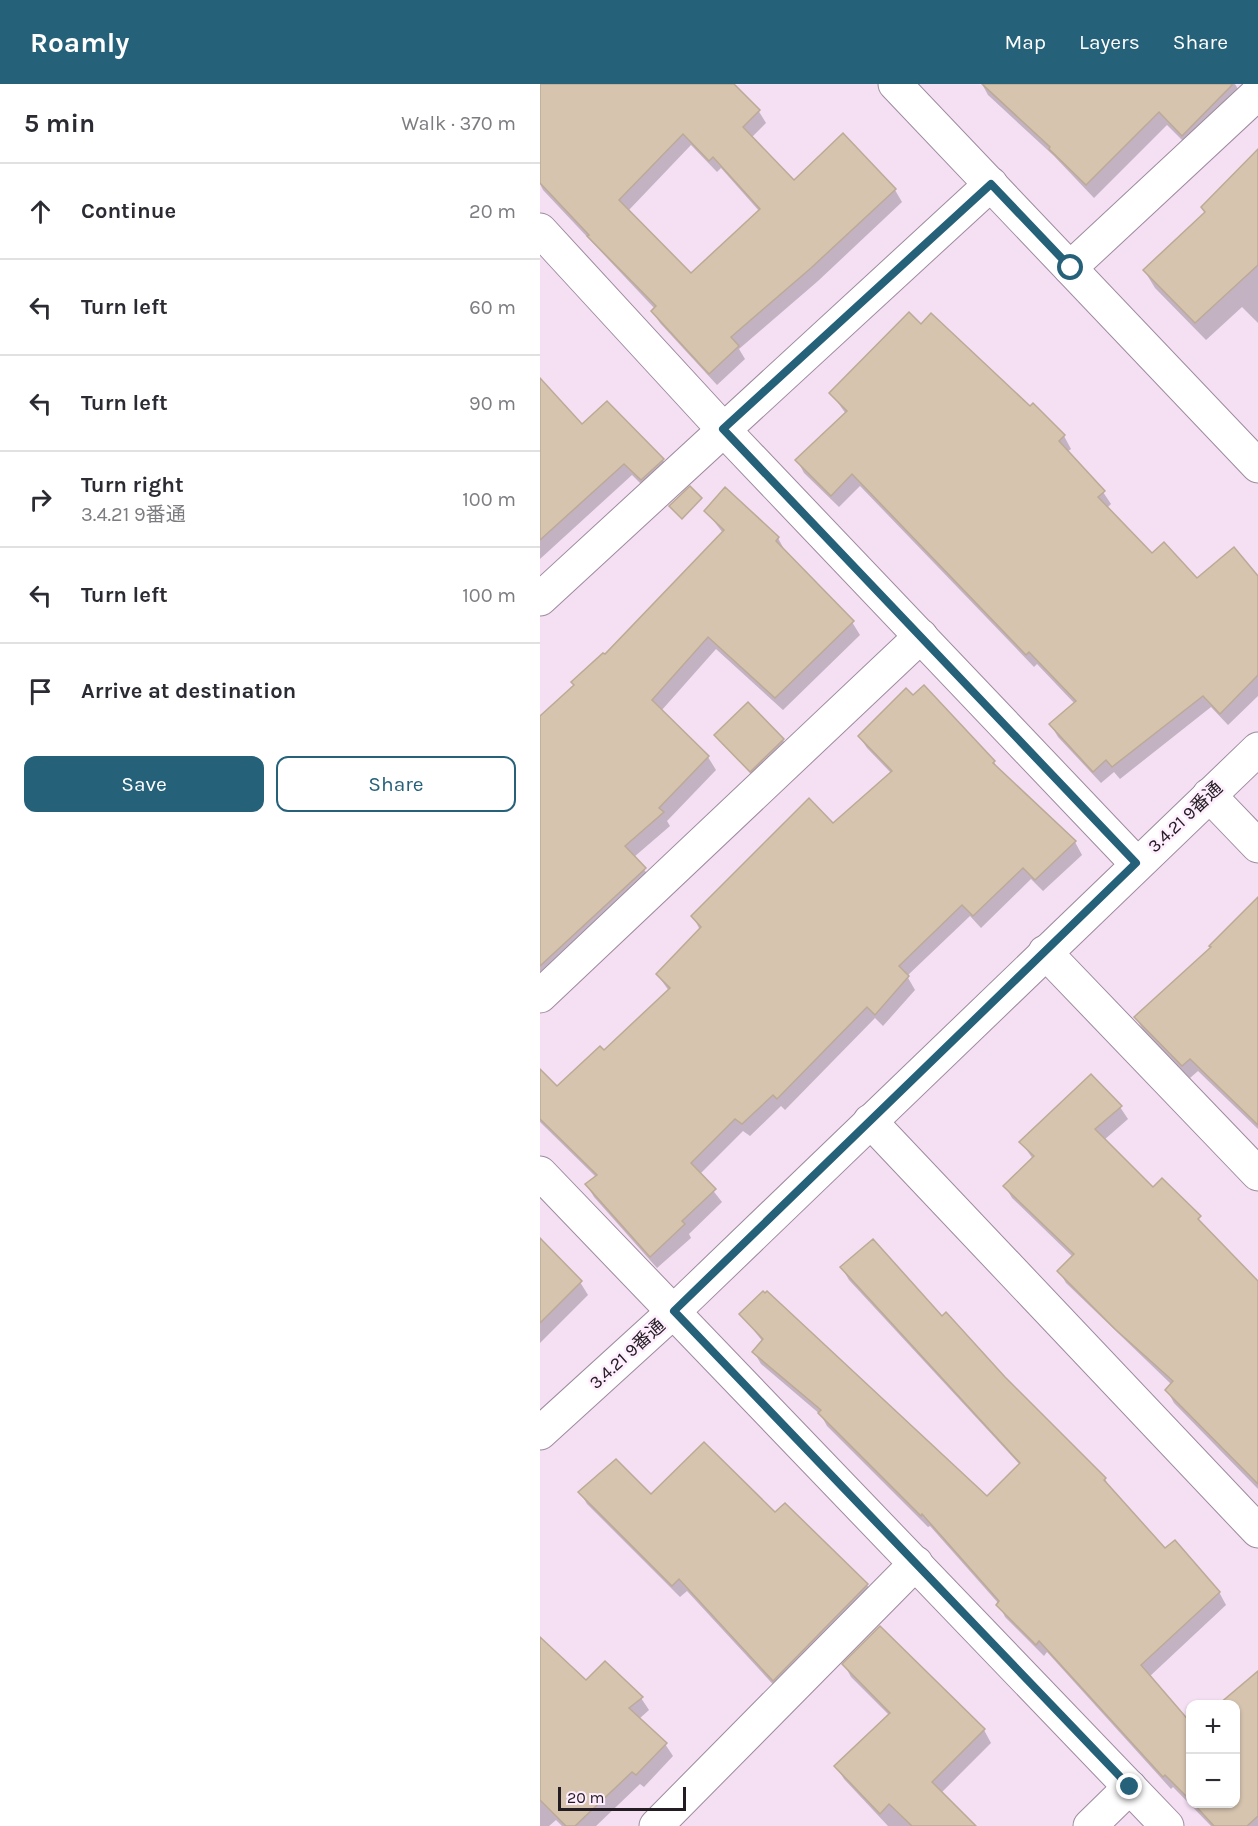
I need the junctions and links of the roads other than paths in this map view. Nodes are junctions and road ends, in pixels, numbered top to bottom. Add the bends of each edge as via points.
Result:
1 (895, 84) edge
2 (1258, 93) edge
3 (991, 184) junction
4 (540, 230) edge
5 (1071, 268) junction
6 (723, 429) junction
7 (1258, 466) edge
8 (540, 599) edge
9 (921, 636) junction
10 (1258, 749) edge
11 (1209, 795) junction
12 (1258, 846) edge
13 (1136, 863) junction
14 (1045, 952) junction
15 (540, 996) edge
16 (870, 1121) junction
17 (540, 1173) edge
18 (1258, 1174) edge
19 (674, 1311) junction
20 (540, 1433) edge
21 (1258, 1531) edge
22 (916, 1563) junction
23 (1130, 1787) junction
24 (656, 1826) edge
25 (1090, 1826) edge
26 (1167, 1826) edge

1 - 3 street
2 - 5 street
3 - 5 street
3 - 6 street
4 - 6 street
5 - 7 street
6 - 8 street
6 - 9 street
9 - 13 street
9 - 15 street
10 - 11 street, 3.4.21 9番通
11 - 12 street
11 - 13 street, 3.4.21 9番通
13 - 14 street, 3.4.21 9番通
14 - 16 street, 3.4.21 9番通
14 - 18 street
16 - 19 street, 3.4.21 9番通
16 - 21 street
17 - 19 street
19 - 20 street, 3.4.21 9番通
19 - 22 street
22 - 23 street
22 - 24 street
23 - 25 street
23 - 26 street

